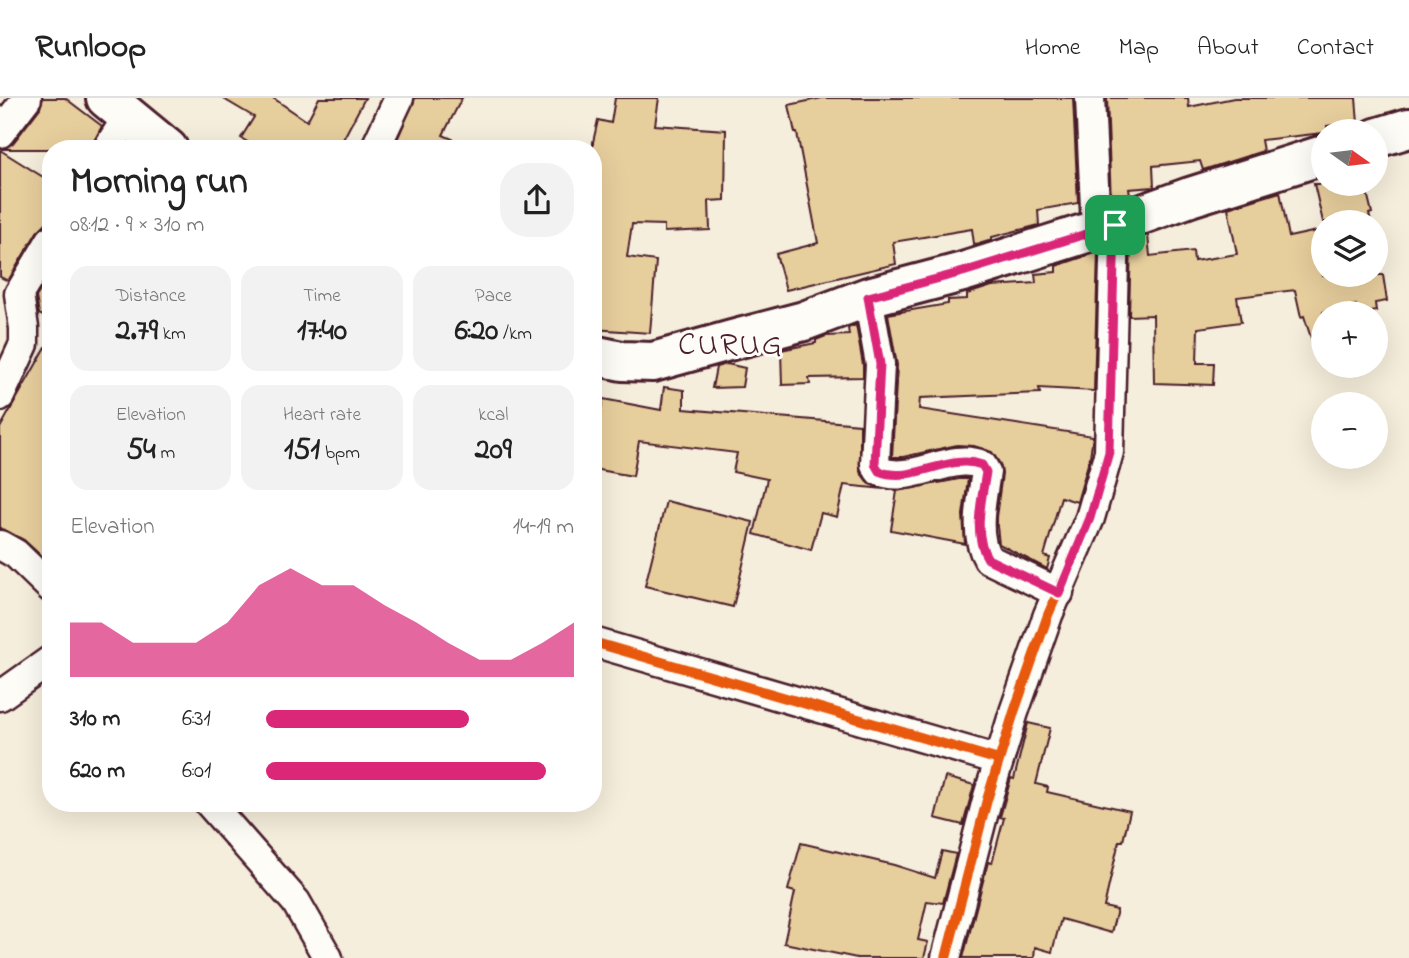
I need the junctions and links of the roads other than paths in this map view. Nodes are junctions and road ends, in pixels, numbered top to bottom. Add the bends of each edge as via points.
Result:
1 (27, 98) edge
2 (399, 98) edge
3 (1090, 98) edge
4 (117, 107) edge
5 (1409, 128) edge
6 (0, 133) edge
7 (1388, 134) edge
8 (109, 140) edge
9 (157, 140) edge
10 (378, 140) edge
11 (1311, 159) edge
12 (1106, 227) junction
13 (42, 255) edge
14 (868, 297) junction
15 (602, 357) edge
16 (0, 396) edge
17 (0, 545) edge
18 (42, 579) edge
19 (1059, 593) junction
20 (602, 645) edge
21 (42, 666) edge
22 (0, 696) edge
23 (999, 760) junction
24 (217, 812) edge
25 (328, 958) edge
26 (946, 958) edge

1 - 6 street
2 - 10 street
3 - 12 street
4 - 8 street
4 - 9 main road
5 - 7 main road
11 - 12 main road
12 - 14 main road
12 - 19 street via 1109,452 1090,518
13 - 16 street via 19,294 24,344
14 - 15 main road via 804,321 653,362
14 - 19 street via 880,364 875,464 879,471 907,474 964,462 982,465 986,472 979,537 988,559
17 - 18 street
19 - 23 street
20 - 23 street
21 - 22 street
23 - 26 street
24 - 25 street via 296,901

